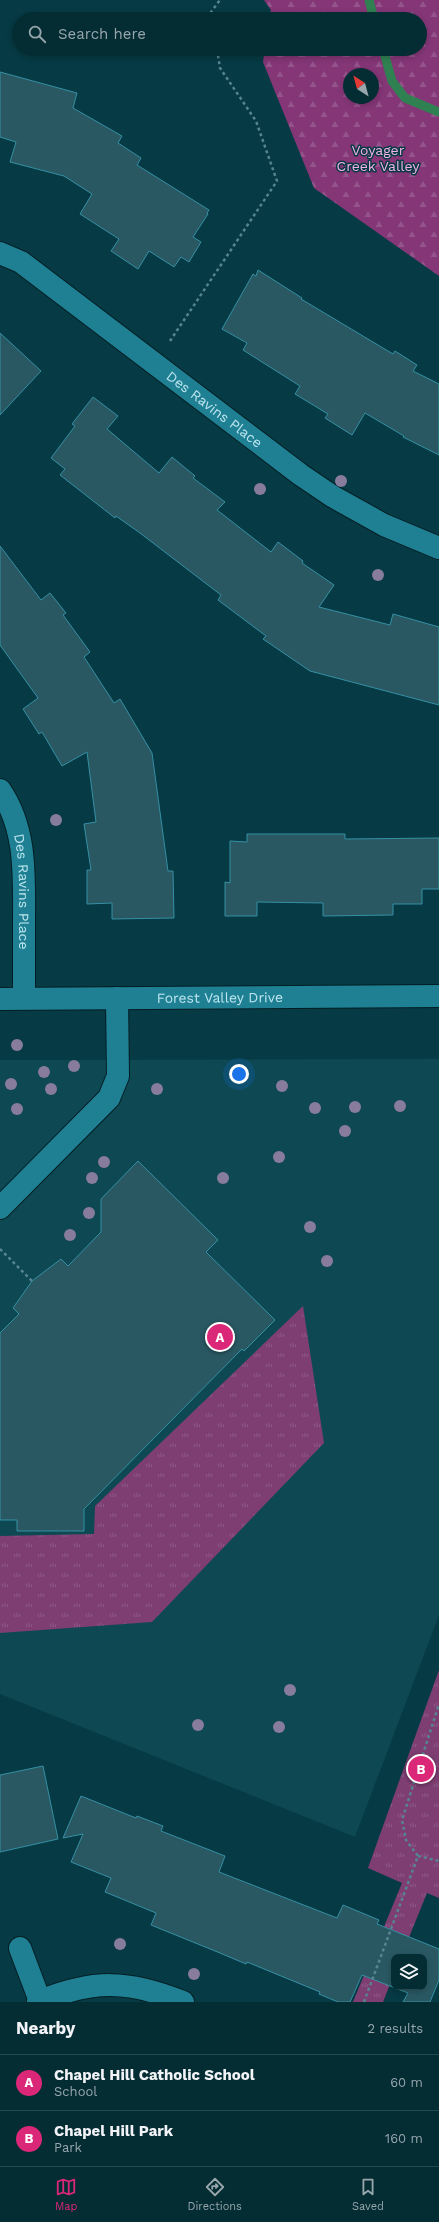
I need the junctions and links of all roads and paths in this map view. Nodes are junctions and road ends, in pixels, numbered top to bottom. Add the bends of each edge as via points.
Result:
1 (220, 0) edge
2 (211, 12) edge
3 (218, 56) edge
4 (0, 253) edge
5 (154, 363) junction
6 (439, 548) edge
7 (0, 790) edge
8 (439, 996) edge
9 (24, 998) junction
10 (117, 998) junction
11 (0, 999) edge
12 (0, 1208) edge
13 (0, 1249) edge
14 (32, 1281) dead end
15 (439, 1704) edge
16 (418, 1856) junction
17 (439, 1861) edge
18 (20, 1948) dead end
19 (39, 2002) edge
20 (183, 2002) edge
21 (364, 2002) edge

1 - 2 path
3 - 5 path via 220,68 256,121 277,181 208,287
4 - 5 street, Des Ravins Place via 21,262
5 - 6 street, Des Ravins Place via 332,496 384,525
7 - 9 street, Des Ravins Place via 19,832 24,865
8 - 10 street, Forest Valley Drive
9 - 10 street, Forest Valley Drive
9 - 11 street, Forest Valley Drive
10 - 12 street via 118,1076 109,1098
13 - 14 path
15 - 16 path via 402,1820 406,1840
16 - 17 path
16 - 21 path
18 - 19 street
19 - 20 street via 82,1987 117,1985 154,1990

